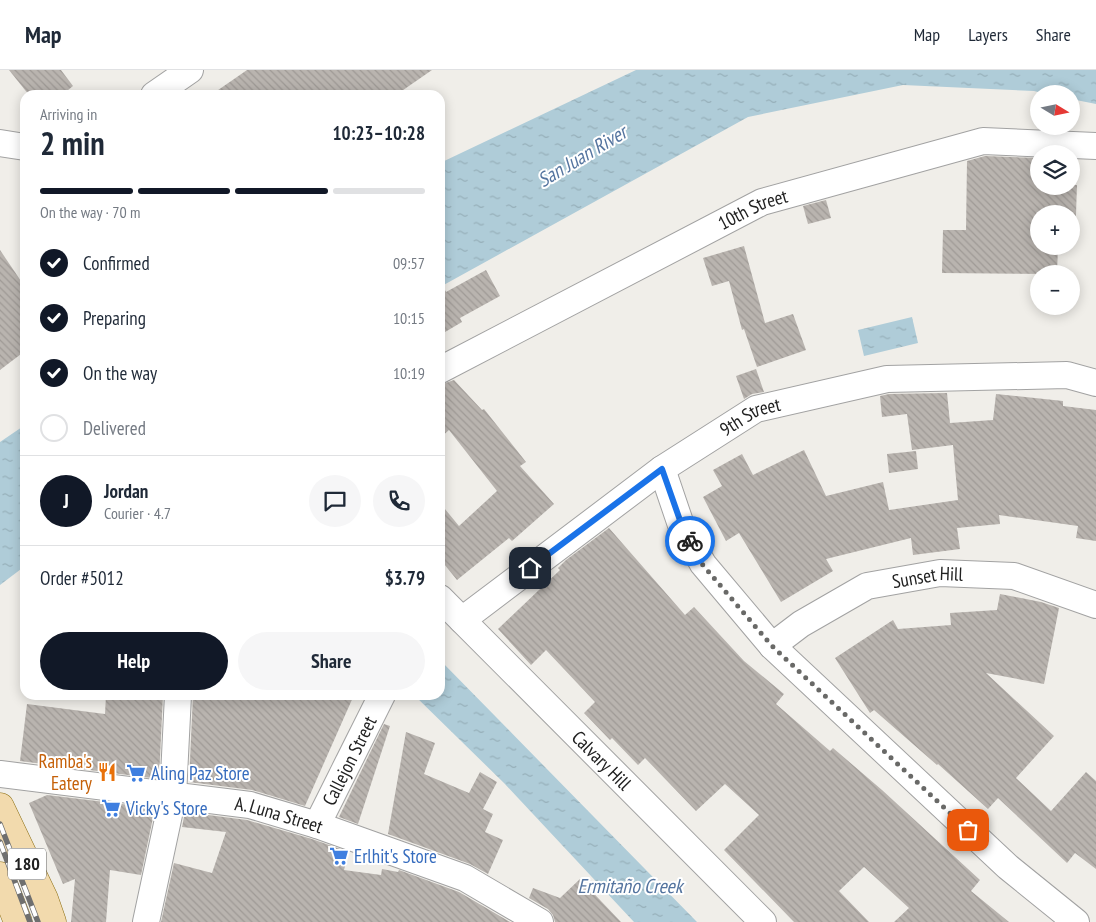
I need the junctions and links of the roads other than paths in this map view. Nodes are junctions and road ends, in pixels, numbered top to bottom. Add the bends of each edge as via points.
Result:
1 (190, 70) edge
2 (161, 90) edge
3 (0, 143) edge
4 (20, 146) edge
5 (1096, 146) edge
6 (445, 367) edge
7 (1096, 383) edge
8 (662, 469) junction
9 (445, 603) edge
10 (1096, 605) edge
11 (462, 620) junction
12 (772, 646) junction
13 (178, 700) edge
14 (380, 700) edge
15 (0, 774) edge
16 (173, 796) junction
17 (0, 807) edge
18 (317, 825) junction
19 (0, 876) edge
20 (18, 922) edge
21 (52, 922) edge
22 (146, 922) edge
23 (540, 922) edge
24 (762, 922) edge
25 (1076, 922) edge

1 - 2 street
3 - 4 street
5 - 6 street, 10th Street via 983,141 762,202
7 - 8 street, 9th Street via 1067,375 886,379 756,409
8 - 11 street, 9th Street
8 - 12 street via 682,526 702,564
9 - 11 street, Calvary Hill
10 - 12 street, Sunset Hill via 1014,576 940,573 867,586 801,624
11 - 24 street, Calvary Hill
12 - 25 street via 1008,867
13 - 16 street
14 - 18 street, Callejon Street
15 - 16 street, A. Luna Street
16 - 18 street, A. Luna Street via 250,805
16 - 22 street
17 - 21 main road, 180
18 - 23 street, A. Luna Street via 465,878
19 - 20 main road, 180

